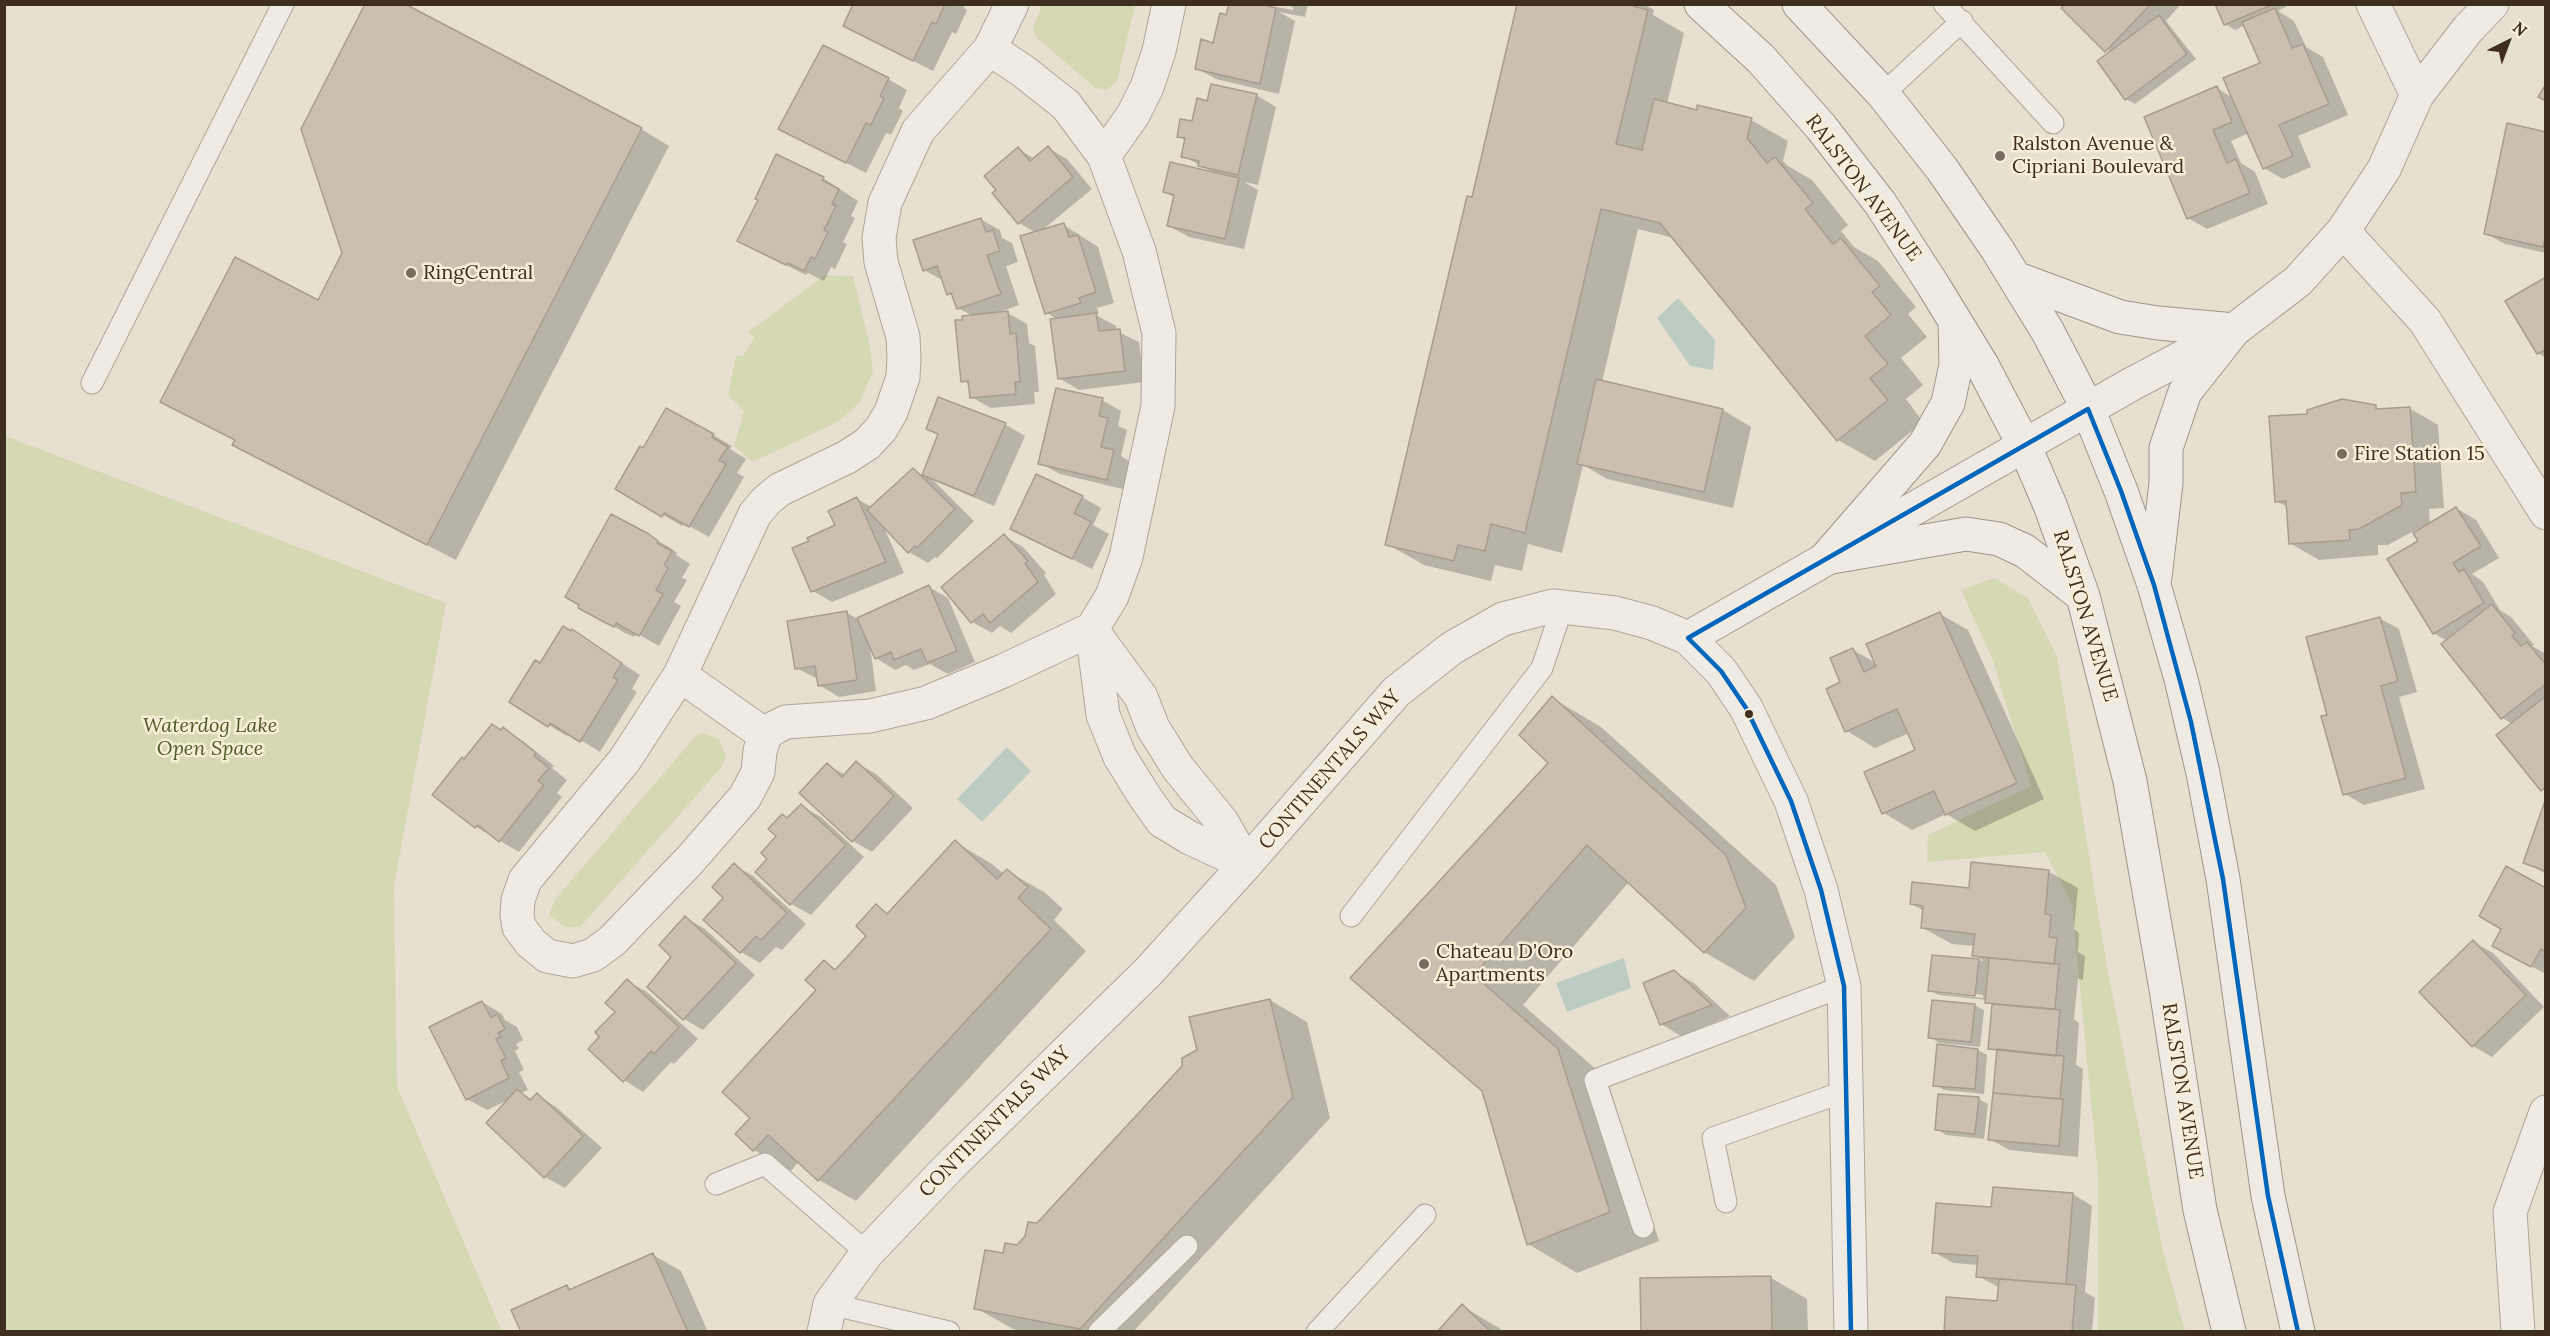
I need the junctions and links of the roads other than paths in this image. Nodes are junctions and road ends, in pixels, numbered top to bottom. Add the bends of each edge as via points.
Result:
1 (283, 4) edge
2 (1012, 4) edge
3 (1168, 4) edge
4 (1701, 4) edge
5 (1799, 4) edge
6 (1944, 4) edge
7 (2373, 4) edge
8 (2492, 4) edge
9 (1962, 21) junction
10 (990, 49) junction
11 (1883, 93) junction
12 (2417, 95) junction
13 (2053, 123) dead end
14 (1104, 156) junction
15 (2343, 231) junction
16 (2015, 278) junction
17 (1955, 320) junction
18 (2234, 330) junction
19 (92, 383) dead end
20 (2088, 409) junction
21 (2025, 447) junction
22 (2546, 513) edge
23 (1826, 558) junction
24 (2154, 585) junction
25 (2083, 596) junction
26 (1562, 608) junction
27 (1092, 629) junction
28 (1688, 639) junction
29 (680, 675) junction
30 (765, 735) junction
31 (1246, 864) junction
32 (1351, 916) dead end
33 (1844, 986) junction
34 (1846, 1091) junction
35 (2546, 1112) edge
36 (716, 1184) dead end
37 (1726, 1202) dead end
38 (1425, 1215) dead end
39 (1643, 1227) dead end
40 (1187, 1246) dead end
41 (867, 1252) junction
42 (827, 1318) edge
43 (949, 1332) edge
44 (1099, 1332) edge
45 (1317, 1332) edge
46 (1851, 1332) edge
47 (2229, 1332) edge
48 (2298, 1332) edge
49 (2518, 1332) edge

1 - 19 lane
2 - 10 street
3 - 14 street via 1147,87 1133,116
4 - 17 street, RALSTON AVENUE via 1761,59 1821,128 1880,204
5 - 11 street
6 - 9 lane
7 - 12 street
8 - 12 street
9 - 11 lane
9 - 13 lane
10 - 14 street via 1066,105
10 - 29 street via 918,131 885,203 879,238 881,262 903,337 904,358 903,377 891,412 867,444 779,490 755,514
11 - 16 street via 1942,168
12 - 15 street via 2384,169
14 - 27 street via 1139,251 1159,333 1158,405 1126,557 1112,596
15 - 18 street via 2298,281
15 - 22 street via 2425,321
16 - 18 street via 2120,317
16 - 20 street
17 - 21 street, RALSTON AVENUE
17 - 23 street via 1956,365 1947,403 1925,444
18 - 20 street
18 - 24 street via 2185,392 2166,448 2166,483
20 - 21 street
20 - 24 street
21 - 23 street
21 - 25 street, RALSTON AVENUE
23 - 25 street via 1966,534 1999,539 2025,551
23 - 28 street
24 - 48 street via 2203,773 2223,879 2268,1196
25 - 47 street, RALSTON AVENUE via 2130,781 2200,1210
26 - 28 street, CONTINENTALS WAY via 1624,615
26 - 31 street, CONTINENTALS WAY via 1553,606 1503,619 1452,648 1396,692
26 - 32 lane via 1542,668
27 - 30 street via 926,703 870,716 786,722
27 - 31 street via 1141,697 1153,728 1178,768 1222,822
27 - 31 street via 1103,716 1120,757 1145,797 1162,821
28 - 33 street, CONTINENTALS WAY via 1721,671 1746,708 1791,801 1821,890
29 - 30 street
29 - 30 street via 624,761 525,880 518,900 519,927 547,956 573,961 593,955 612,941 745,797 758,772
31 - 41 street, CONTINENTALS WAY via 1148,972
33 - 34 street, CONTINENTALS WAY
33 - 39 lane via 1595,1080
34 - 37 lane via 1713,1138
34 - 46 street, CONTINENTALS WAY
35 - 49 street via 2510,1212
36 - 41 lane via 765,1164
38 - 45 lane
40 - 44 lane
41 - 42 street, CONTINENTALS WAY
42 - 43 lane

